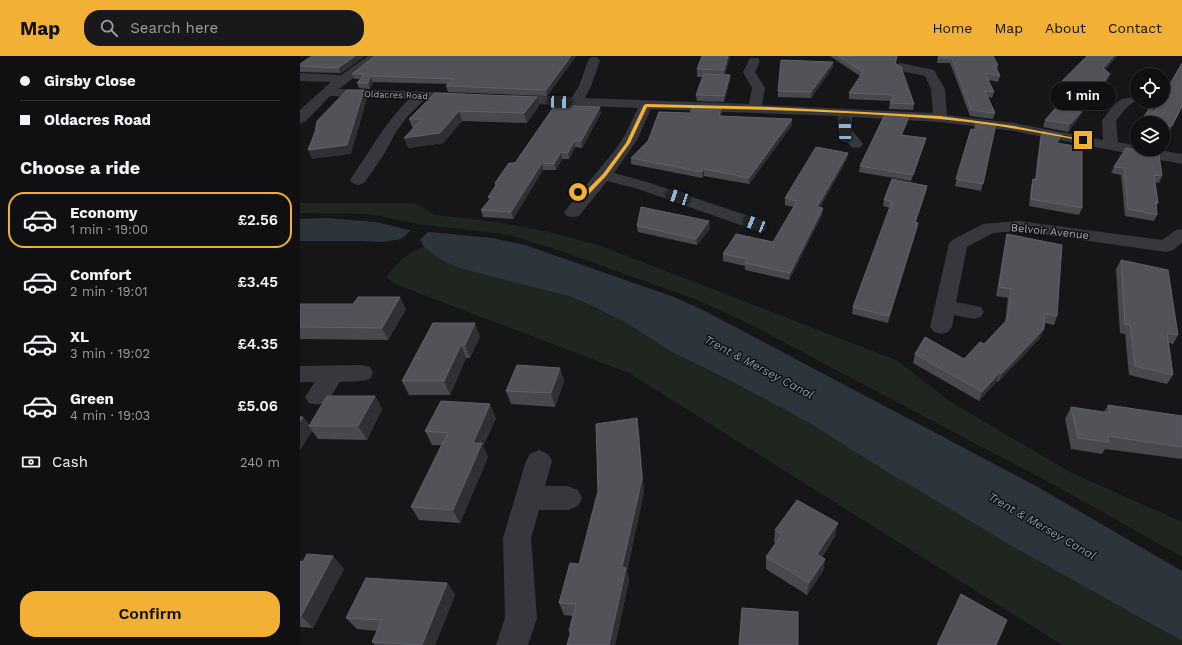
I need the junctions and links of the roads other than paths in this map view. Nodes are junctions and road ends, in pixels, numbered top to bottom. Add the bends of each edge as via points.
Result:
1 (376, 56) edge
2 (596, 65) dead end
3 (756, 65) dead end
4 (901, 66) edge
5 (930, 73) junction
6 (946, 73) dead end
7 (300, 77) edge
8 (344, 79) junction
9 (326, 92) junction
10 (420, 96) junction
11 (475, 98) edge
12 (490, 99) edge
13 (576, 102) junction
14 (1119, 103) dead end
15 (646, 105) junction
16 (755, 108) junction
17 (845, 112) junction
18 (940, 118) junction
19 (300, 119) edge
20 (831, 137) dead end
21 (1111, 145) junction
22 (1182, 159) edge
23 (347, 169) dead end
24 (605, 175) junction
25 (568, 192) dead end
26 (588, 193) junction
27 (728, 198) dead end
28 (714, 209) junction
29 (573, 212) dead end
30 (755, 224) dead end
31 (1182, 234) edge
32 (1166, 246) junction
33 (1182, 257) edge
34 (945, 307) junction
35 (974, 312) dead end
36 (941, 327) dead end
37 (362, 373) dead end
38 (300, 374) edge
39 (333, 374) junction
40 (317, 397) dead end
41 (539, 461) dead end
42 (528, 498) junction
43 (568, 498) dead end
44 (512, 645) edge

1 - 8 street
2 - 13 street
3 - 16 street via 749,72 760,88
4 - 5 street
5 - 6 street
5 - 18 street via 938,89
7 - 8 street
8 - 9 street
9 - 10 street, Oldacres Road
9 - 19 street
10 - 11 street, Oldacres Road
10 - 23 street via 389,131 363,174
12 - 13 street
13 - 15 street
14 - 21 street via 1109,122
15 - 16 street
15 - 24 street via 628,143
16 - 17 street
17 - 18 street
17 - 20 street via 845,130 852,139
18 - 21 street via 1014,127
21 - 22 street
24 - 26 street
24 - 28 street
25 - 26 street
26 - 29 street
27 - 28 street
28 - 30 street
31 - 32 street
32 - 33 street
32 - 34 street, Belvoir Avenue via 1019,226 989,228 958,244
34 - 35 street
34 - 36 street, Belvoir Avenue
37 - 39 street
38 - 39 street
39 - 40 street
41 - 42 street
42 - 43 street
42 - 44 street via 517,538 521,618

